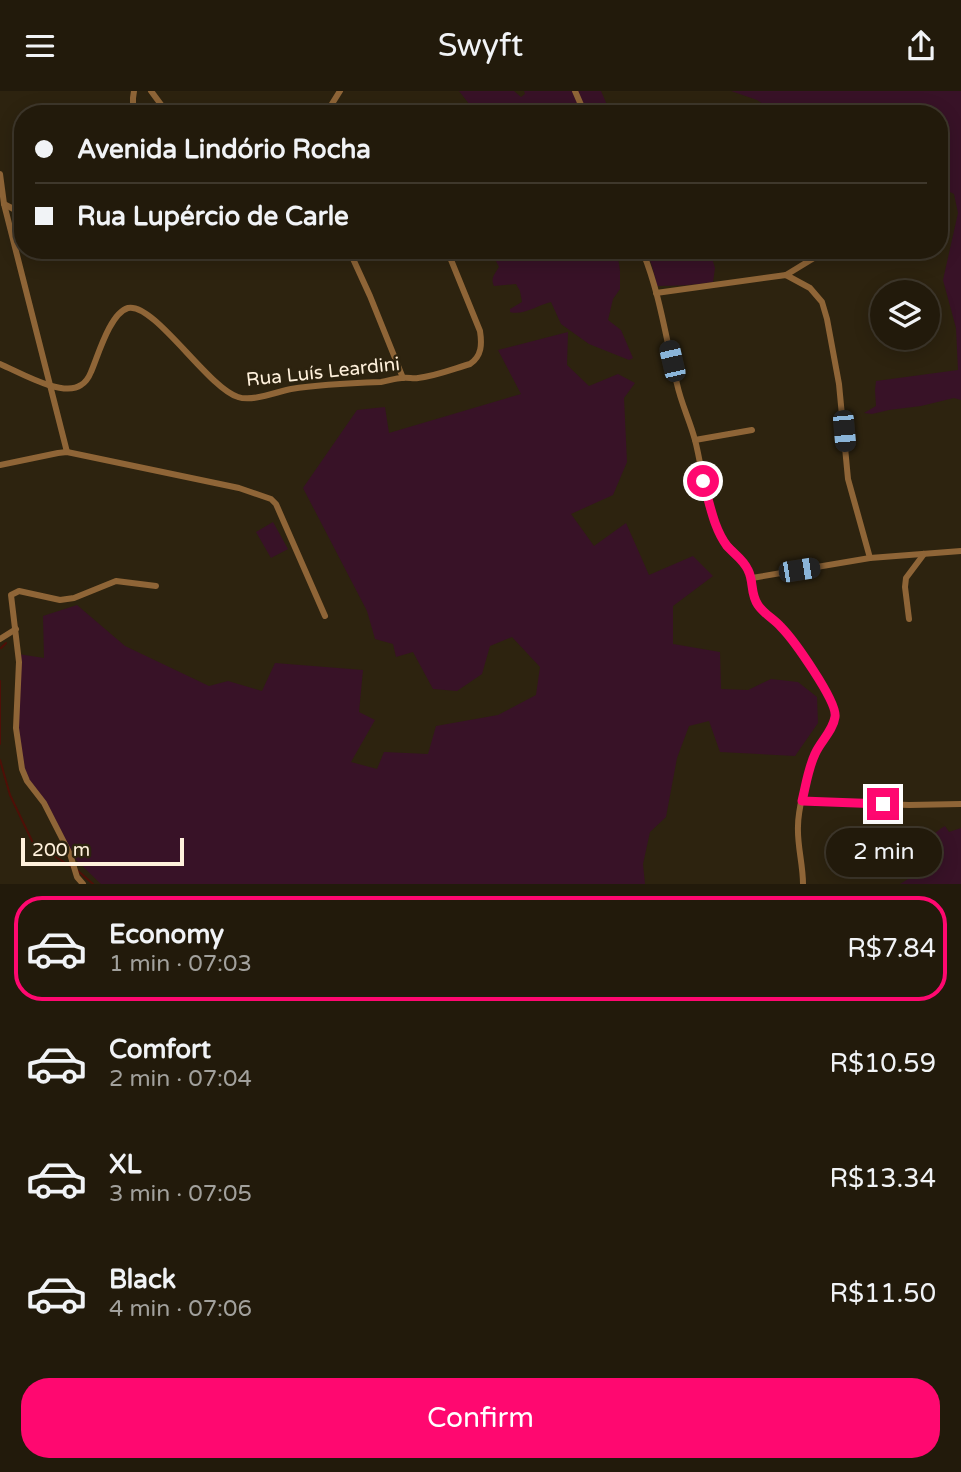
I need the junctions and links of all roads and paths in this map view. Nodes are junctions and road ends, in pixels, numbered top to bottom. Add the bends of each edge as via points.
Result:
1 (0, 174) edge
2 (4, 204) junction
3 (14, 210) edge
4 (14, 243) edge
5 (18, 259) edge
6 (353, 259) edge
7 (451, 259) edge
8 (646, 259) edge
9 (812, 259) edge
10 (786, 275) junction
11 (656, 293) junction
12 (0, 364) edge
13 (403, 377) junction
14 (51, 386) junction
15 (752, 430) dead end
16 (695, 440) junction
17 (67, 452) junction
18 (0, 465) edge
19 (961, 551) edge
20 (923, 554) junction
21 (870, 558) junction
22 (752, 578) junction
23 (156, 586) dead end
24 (326, 616) dead end
25 (909, 619) dead end
26 (16, 629) junction
27 (0, 639) edge
28 (802, 801) junction
29 (961, 804) edge
30 (83, 884) edge
31 (803, 884) edge

1 - 2 street
2 - 3 street
2 - 4 street
5 - 14 street
6 - 13 street
7 - 13 street, Rua Luís Leardini via 480,331 481,351 470,364 421,378
8 - 11 street
9 - 10 street
10 - 11 street
10 - 21 street via 810,288 822,302 839,384 848,479
11 - 16 street
12 - 14 street
13 - 14 street, Rua Luís Leardini via 238,397 217,383 152,318 128,308 110,327 81,386
14 - 17 street
15 - 16 street
16 - 22 street via 719,533
17 - 18 street
17 - 24 street via 239,488 271,499
19 - 20 street
20 - 21 street
20 - 25 street via 906,579
21 - 22 street
22 - 28 street via 756,603 782,627 835,707 836,716 815,753
23 - 26 street via 116,582 60,600 19,591 11,595
26 - 27 street
26 - 30 street via 16,728 22,768
28 - 29 street
28 - 31 street via 798,825

